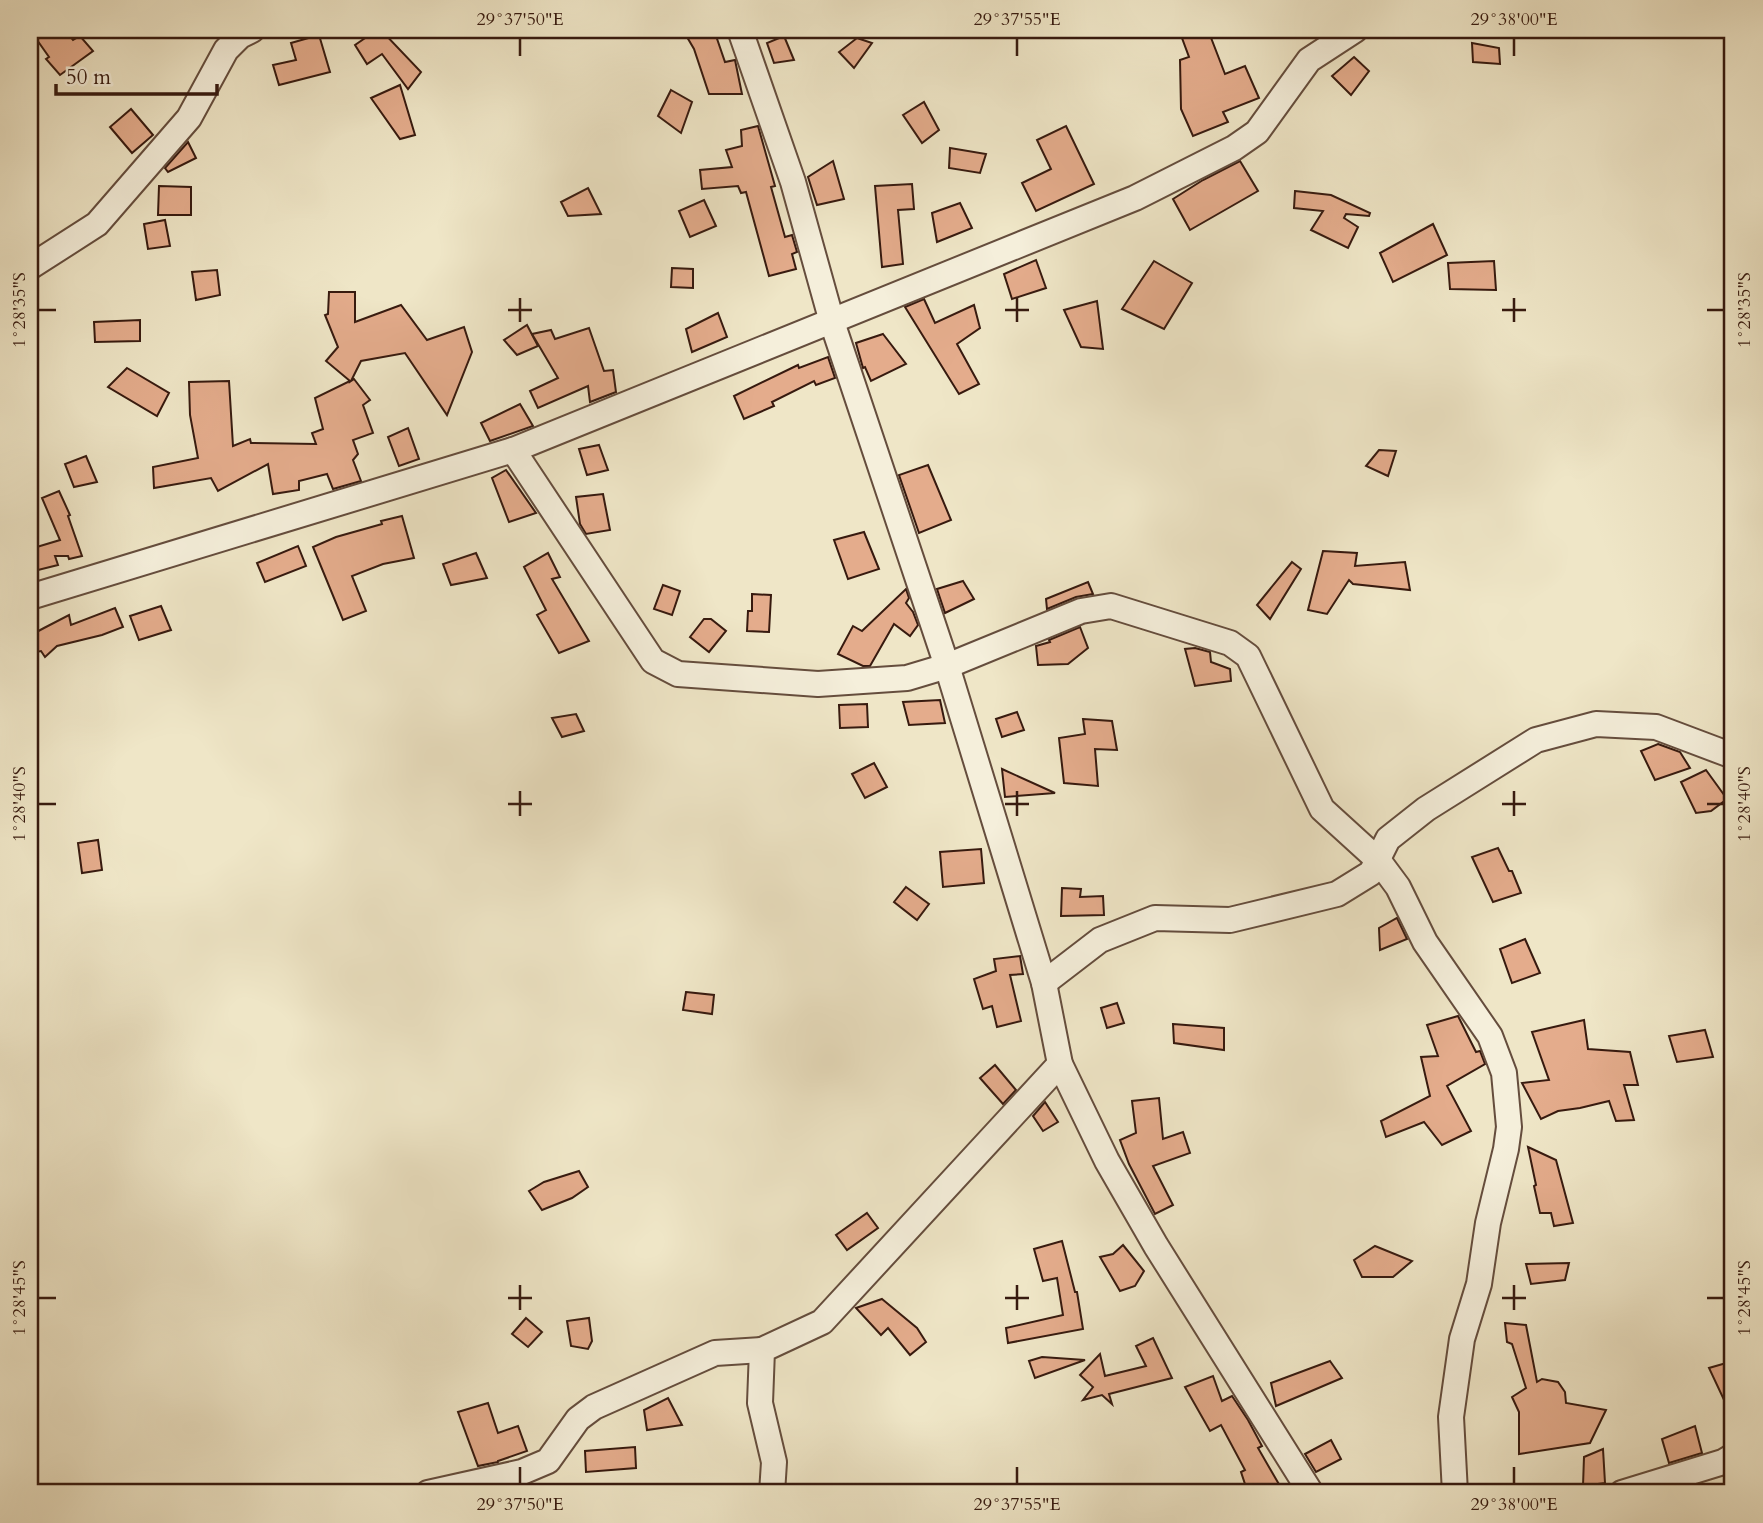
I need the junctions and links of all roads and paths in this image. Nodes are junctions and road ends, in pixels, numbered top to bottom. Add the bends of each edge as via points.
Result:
1 (252, 30) edge
2 (740, 30) edge
3 (1355, 30) edge
4 (30, 267) edge
5 (832, 322) junction
6 (513, 450) junction
7 (30, 597) edge
8 (947, 666) junction
9 (1733, 756) edge
10 (1378, 860) junction
11 (1044, 983) junction
12 (1060, 1064) junction
13 (762, 1350) junction
14 (1733, 1457) edge
15 (428, 1493) edge
16 (772, 1493) edge
17 (1311, 1493) edge
18 (1455, 1493) edge
19 (1622, 1493) edge

1 - 4 street via 226,50 189,118 97,224
2 - 5 street via 793,182
3 - 5 street via 1309,60 1257,132 1234,148 1135,198
5 - 6 street
5 - 8 street
6 - 7 street
6 - 8 street via 653,660 678,674 818,684 907,678
8 - 10 street via 1081,611 1111,606 1230,643 1248,656 1322,810
8 - 11 street
9 - 10 street via 1656,727 1595,724 1536,740 1426,809 1388,839
10 - 11 street via 1371,873 1337,894 1230,920 1155,918 1100,940
10 - 18 street via 1398,887 1425,942 1490,1036 1504,1073 1506,1149 1479,1284 1462,1339 1451,1418
11 - 12 street
12 - 13 street via 822,1322
12 - 17 street via 1156,1247
13 - 15 street via 715,1353 594,1407 578,1419 548,1461 522,1472
13 - 16 street via 760,1402 774,1462
14 - 19 street

